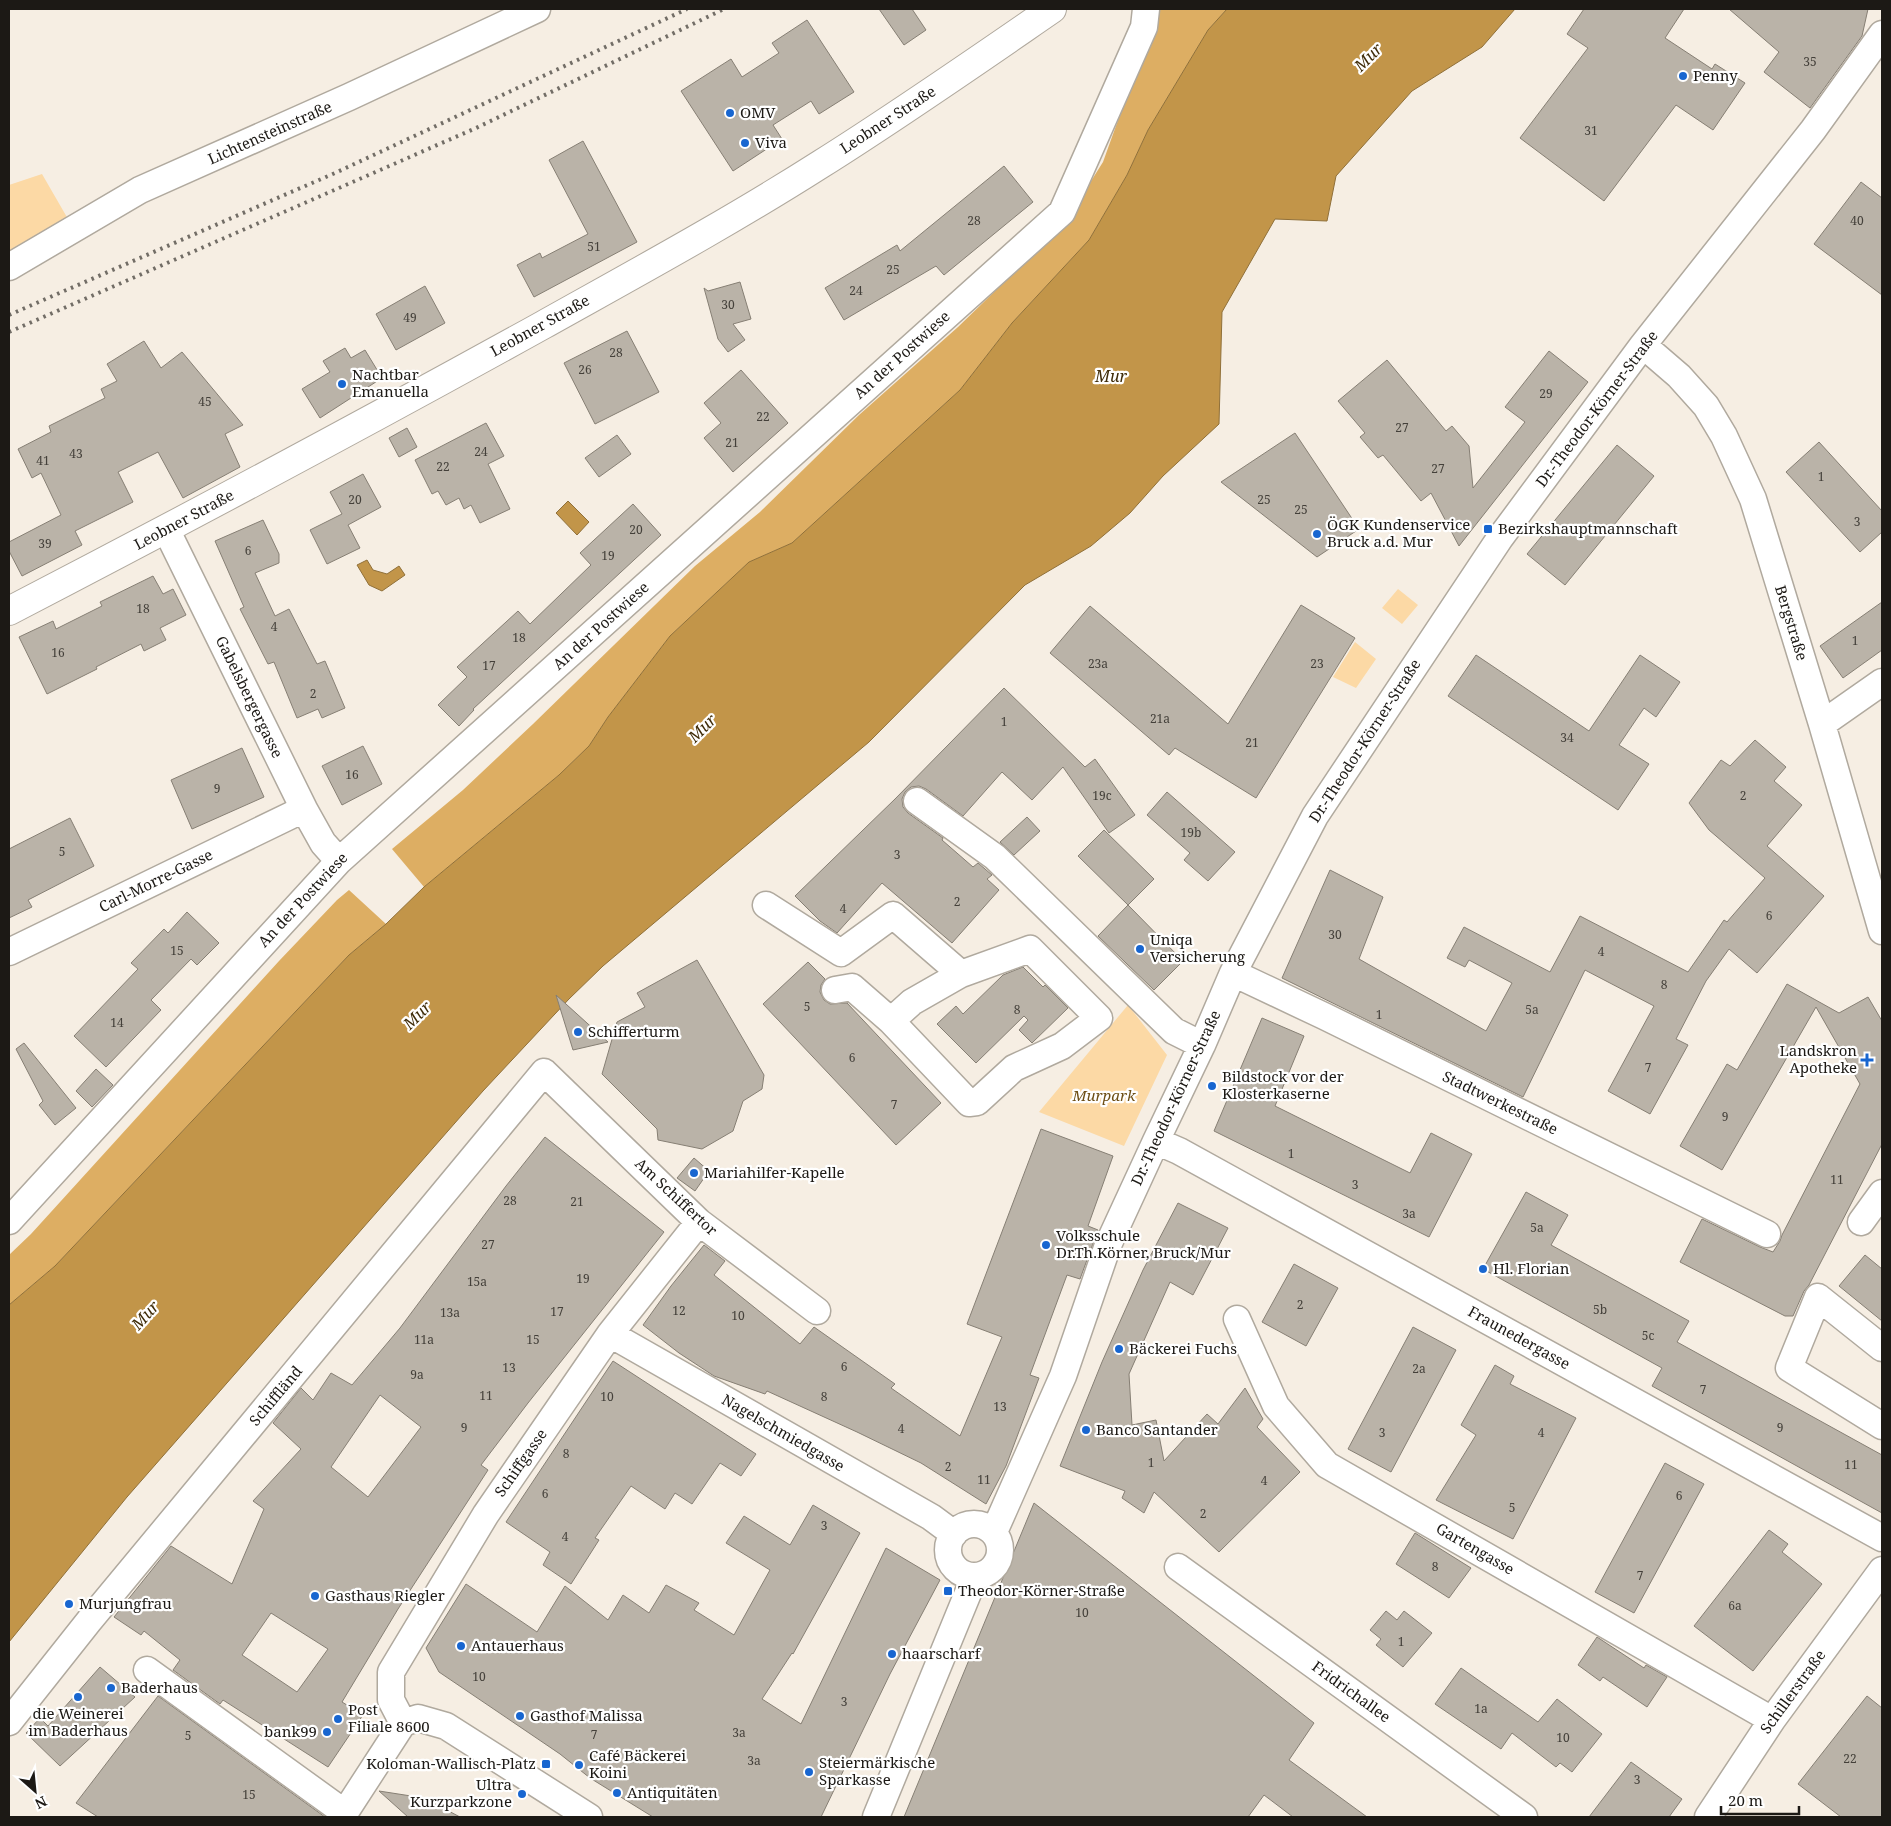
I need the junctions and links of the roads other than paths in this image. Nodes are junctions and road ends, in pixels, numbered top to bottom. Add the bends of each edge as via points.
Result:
1 (537, 9) edge
2 (1052, 9) edge
3 (1146, 9) edge
4 (1882, 34) edge
5 (9, 266) edge
6 (1644, 345) junction
7 (166, 529) junction
8 (9, 611) edge
9 (1882, 682) edge
10 (1822, 724) junction
11 (917, 801) dead end
12 (304, 809) junction
13 (339, 860) junction
14 (766, 905) dead end
15 (1882, 931) edge
16 (9, 952) edge
17 (1233, 973) junction
18 (961, 974) junction
19 (1129, 987) junction
20 (835, 990) dead end
21 (1099, 1018) junction
22 (891, 1021) junction
23 (1202, 1045) junction
24 (544, 1072) joint
25 (1156, 1140) junction
26 (1882, 1193) edge
27 (9, 1221) edge
28 (699, 1222) junction
29 (1861, 1222) dead end
30 (1767, 1234) dead end
31 (818, 1311) dead end
32 (1237, 1320) dead end
33 (610, 1334) junction
34 (1882, 1348) edge
35 (1882, 1426) edge
36 (994, 1532) junction
37 (954, 1534) junction
38 (1882, 1538) edge
39 (1178, 1568) dead end
40 (1882, 1570) edge
41 (975, 1576) junction
42 (147, 1670) dead end
43 (1772, 1720) junction
44 (9, 1722) edge
45 (404, 1723) junction
46 (341, 1812) edge
47 (589, 1817) edge
48 (876, 1817) edge
49 (1524, 1817) edge
50 (1708, 1817) edge

1 - 5 street, Lichtensteinstraße via 349,98 140,190
2 - 7 main road, Leobner Straße via 905,110 708,233 409,400
3 - 13 street, An der Postwiese via 1144,27 1062,212
4 - 6 street, Dr.-Theodor-Körner-Straße via 1813,130
6 - 10 street, Bergstraße via 1706,406 1724,436 1752,499
6 - 17 street, Dr.-Theodor-Körner-Straße via 1500,538 1319,809
7 - 8 main road, Leobner Straße
7 - 12 street, Gabelsbergergasse
9 - 10 street
10 - 15 street, Bergstraße
11 - 19 street via 995,857
12 - 13 street, Gabelsbergergasse via 323,843
12 - 16 street, Carl-Morre-Gasse
13 - 27 street, An der Postwiese
14 - 18 street via 841,953 893,915
17 - 23 street, Dr.-Theodor-Körner-Straße
17 - 30 street, Stadtwerkestraße
18 - 21 street via 1030,948
18 - 22 street via 912,1002
19 - 21 street
19 - 23 street via 1174,1031
20 - 22 street via 852,987
21 - 22 street via 1062,1046 1014,1068 972,1104
23 - 25 street, Dr.-Theodor-Körner-Straße
24 - 28 street, Am Schiffertor
24 - 44 street, Schiffländ
25 - 36 street, Dr.-Theodor-Körner-Straße via 1108,1245 1063,1376
25 - 38 street, Fraunedergasse
26 - 29 street
28 - 31 street, Am Schiffertor
28 - 33 street, Schiffgasse
32 - 43 street, Gartengasse via 1276,1406 1327,1465
33 - 37 street, Nagelschmiedgasse
33 - 45 street, Schiffgasse via 486,1514 391,1672 391,1700
34 - 35 street via 1818,1296 1789,1368
36 - 37 street via 973,1524
36 - 41 street via 1000,1552 997,1560 987,1572
37 - 41 street via 948,1545 950,1562 963,1574
39 - 49 street, Fridrichallee
40 - 43 street, Schillerstraße
41 - 48 street
42 - 46 street
43 - 50 street, Schillerstraße
45 - 46 street
45 - 47 street via 418,1718 446,1726

